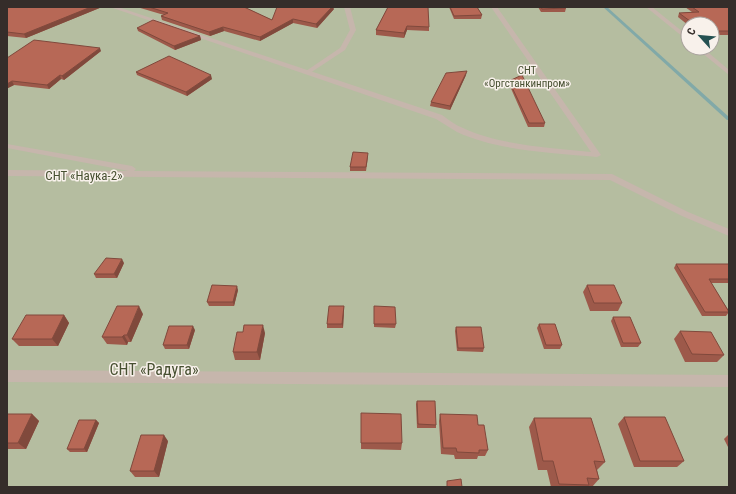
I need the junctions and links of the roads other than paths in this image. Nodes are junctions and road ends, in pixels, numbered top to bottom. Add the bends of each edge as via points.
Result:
1 (113, 7) edge
2 (347, 7) edge
3 (494, 7) edge
4 (649, 7) edge
5 (680, 32) edge
6 (709, 56) edge
7 (308, 72) junction
8 (729, 72) edge
9 (7, 146) edge
10 (7, 173) edge
11 (160, 174) junction
12 (729, 233) edge
13 (7, 376) edge
14 (729, 381) edge

1 - 7 street
2 - 7 street via 353,30 343,49
3 - 7 street via 597,155 499,142 460,129 439,117
4 - 5 street
6 - 8 street
9 - 11 street
10 - 11 street
11 - 12 street via 612,177
13 - 14 street

